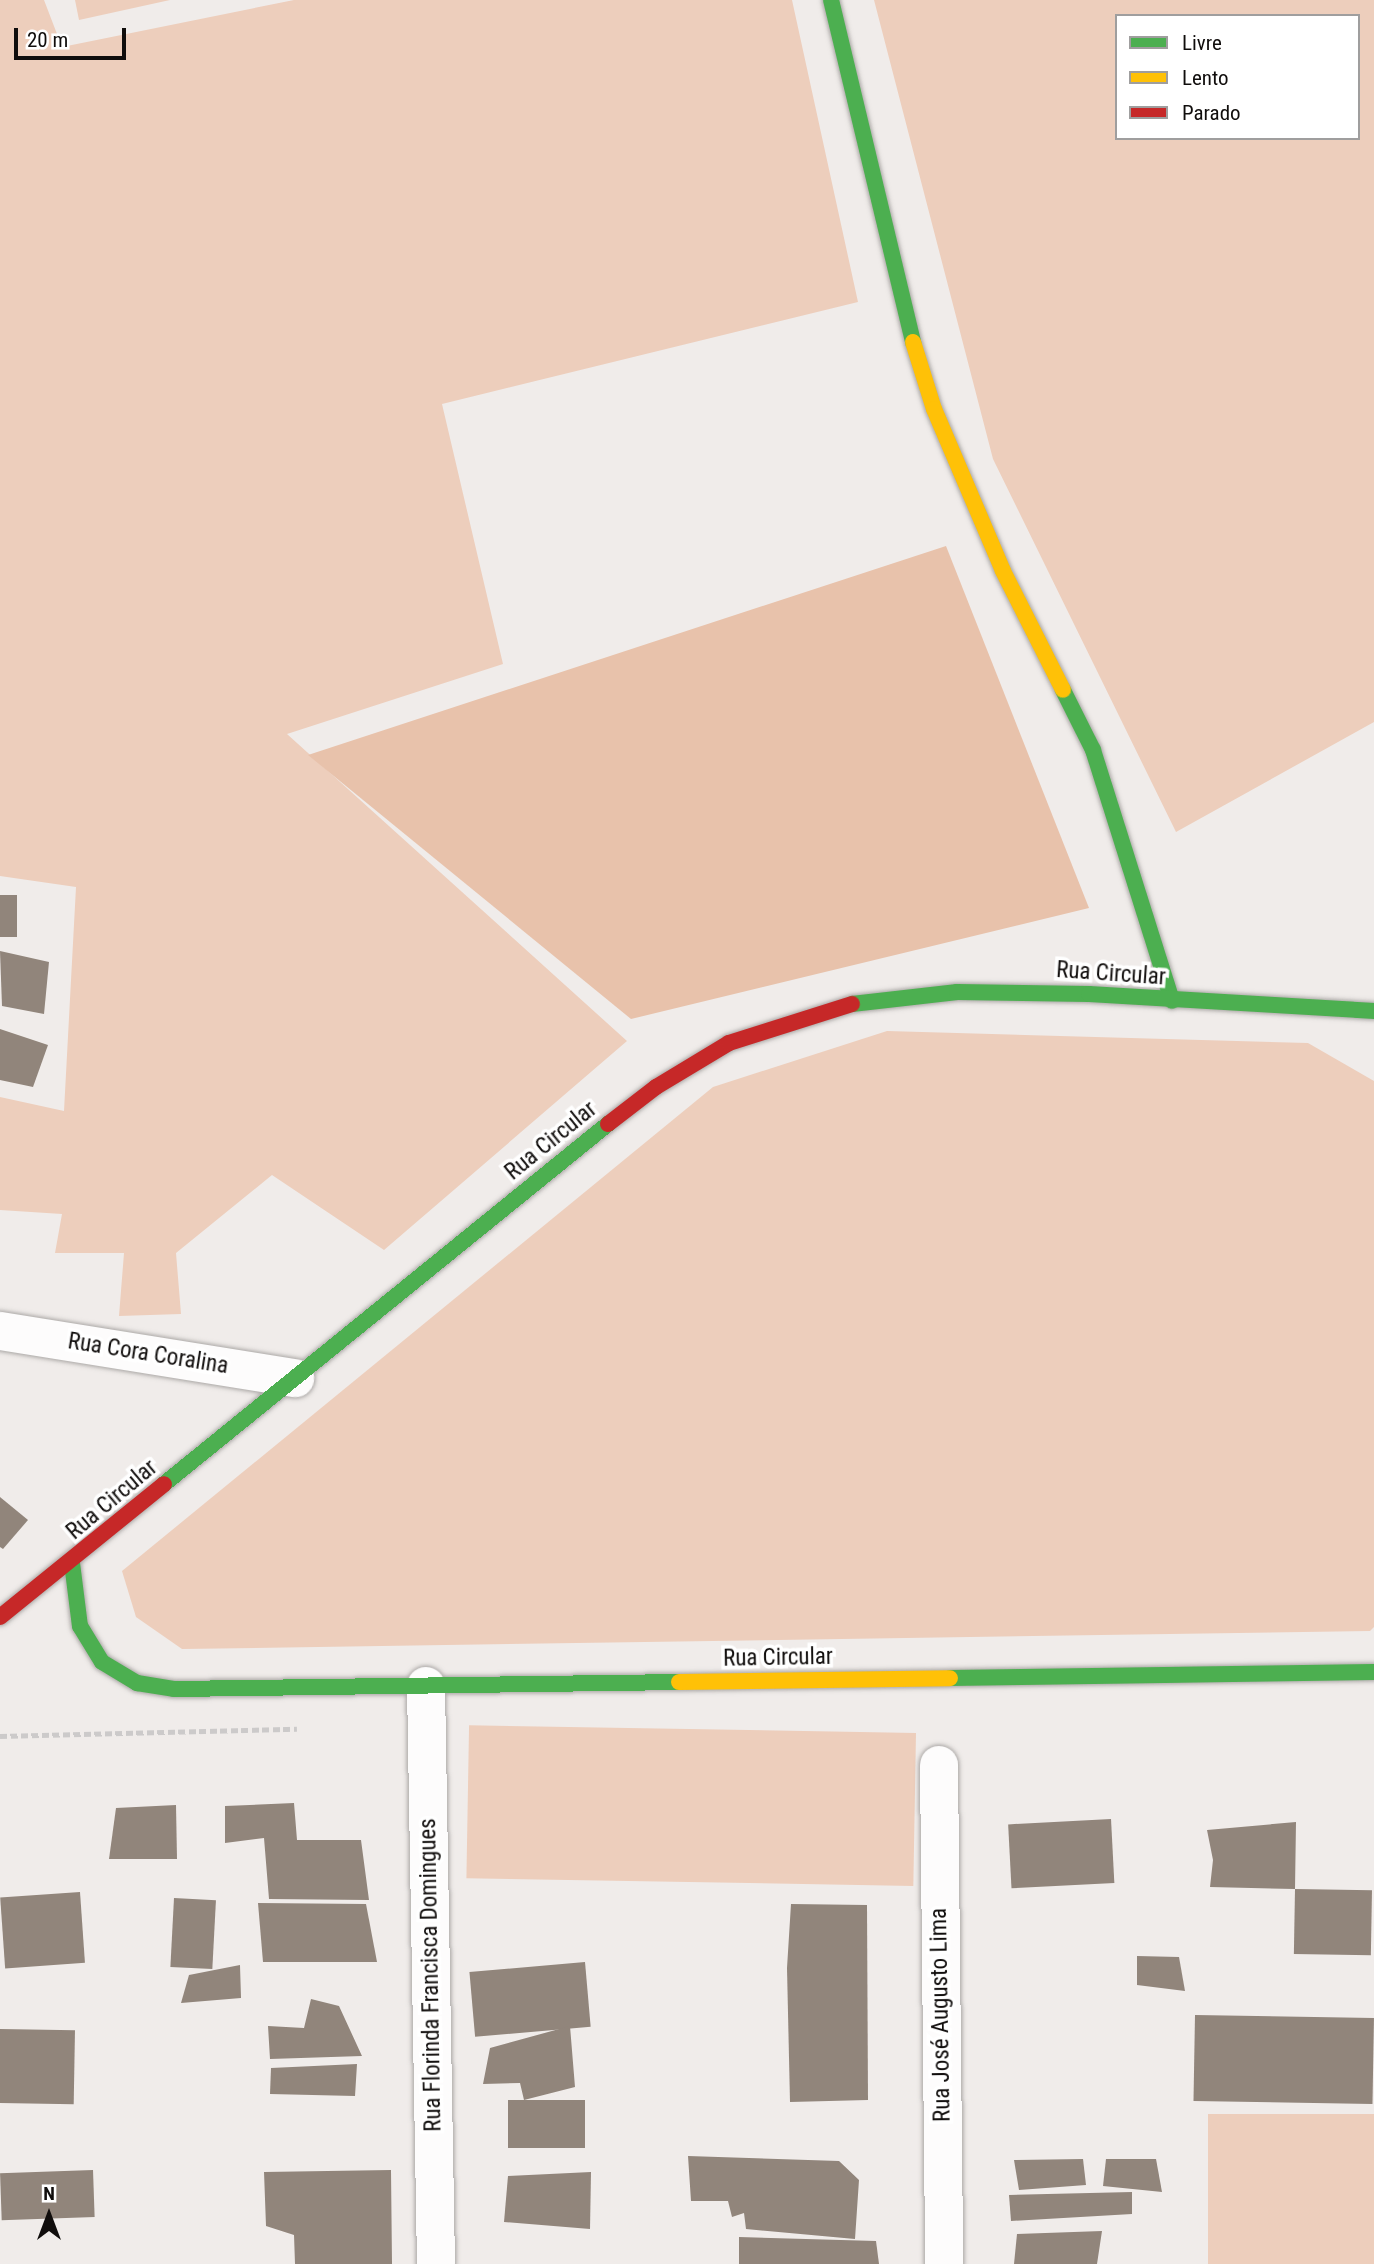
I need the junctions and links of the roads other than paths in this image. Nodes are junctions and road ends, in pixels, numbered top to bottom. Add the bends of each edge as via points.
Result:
1 (831, 0) edge
2 (1172, 1001) junction
3 (1326, 1010) junction
4 (1374, 1011) edge
5 (1368, 1029) dead end
6 (0, 1331) edge
7 (295, 1378) junction
8 (72, 1563) junction
9 (0, 1617) edge
10 (1374, 1672) edge
11 (426, 1686) junction
12 (939, 1765) dead end
13 (436, 2264) edge
14 (944, 2264) edge

1 - 2 street via 902,308 934,409 1003,571 1093,750
2 - 3 street, Rua Circular
2 - 7 street, Rua Circular via 1018,991 900,996 794,1019 729,1043 656,1087
3 - 4 street, Rua Circular
3 - 5 street, Rua Circular
6 - 7 street, Rua Cora Coralina
7 - 8 street, Rua Circular
8 - 9 street
8 - 11 street, Rua Circular via 80,1626 90,1646 102,1662 136,1683 174,1689
10 - 11 street, Rua Circular
11 - 13 street, Rua Florinda Francisca Domingues
12 - 14 street, Rua José Augusto Lima

